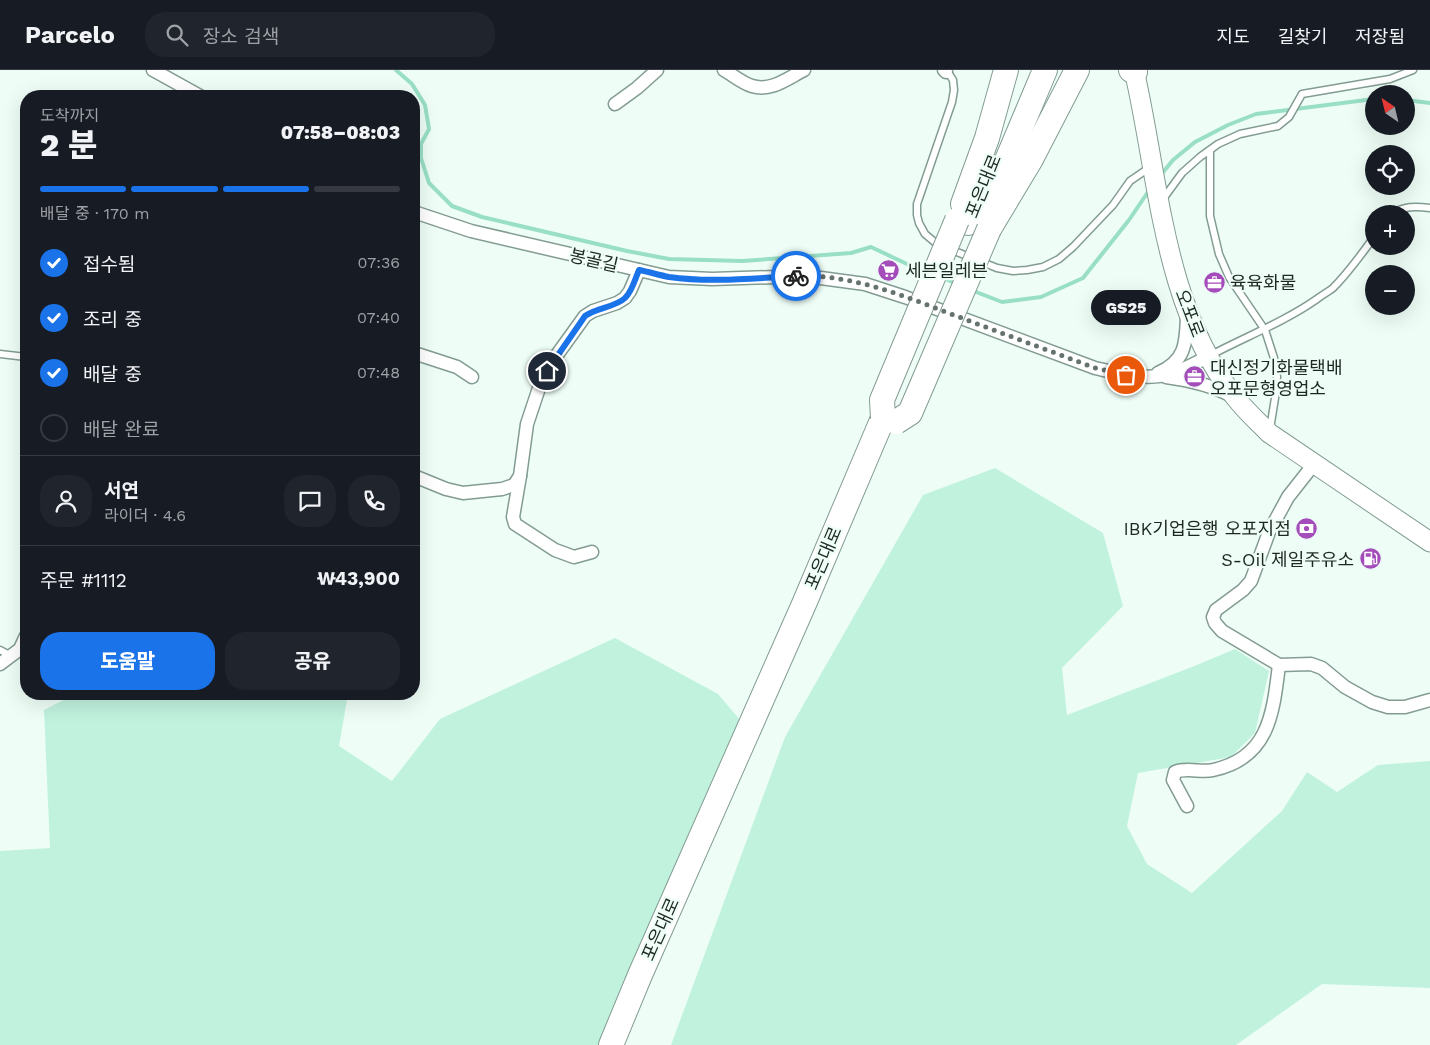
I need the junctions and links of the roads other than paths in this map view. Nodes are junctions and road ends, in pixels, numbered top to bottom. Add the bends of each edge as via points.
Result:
1 (153, 70) edge
2 (657, 70) edge
3 (724, 70) edge
4 (804, 70) edge
5 (1006, 70) edge
6 (1032, 70) edge
7 (1045, 70) edge
8 (1413, 70) edge
9 (947, 71) edge
10 (1133, 71) edge
11 (1078, 72) edge
12 (742, 75) edge
13 (188, 90) edge
14 (616, 104) dead end
15 (1210, 150) junction
16 (1153, 169) junction
17 (1158, 197) junction
18 (1415, 206) edge
19 (1430, 208) edge
20 (420, 214) edge
21 (973, 224) junction
22 (1365, 249) edge
23 (639, 270) junction
24 (1188, 310) junction
25 (1265, 330) junction
26 (0, 354) edge
27 (420, 355) edge
28 (20, 356) edge
29 (1208, 357) junction
30 (472, 377) dead end
31 (1155, 377) junction
32 (1234, 396) junction
33 (890, 420) junction
34 (1269, 432) junction
35 (1314, 464) junction
36 (520, 476) junction
37 (420, 478) edge
38 (1430, 542) edge
39 (592, 552) dead end
40 (20, 649) edge
41 (6, 653) edge
42 (0, 664) edge
43 (1280, 666) junction
44 (1430, 700) edge
45 (1188, 806) dead end
46 (611, 1045) edge
47 (626, 1045) edge

1 - 13 street
2 - 14 street
3 - 12 street
4 - 12 street via 775,86 764,88 752,86
5 - 21 highway via 987,138
6 - 21 highway, 포은대로
7 - 21 highway, 포은대로
8 - 15 lane via 1390,79 1302,94 1289,117 1278,126 1240,134
9 - 16 lane via 953,80 952,102 917,204 919,223 925,234 937,244 997,268 1013,271 1043,266 1059,259 1073,247 1113,205 1130,180
10 - 16 street, 오포로
11 - 21 highway via 1031,159
15 - 17 lane
15 - 25 lane via 1210,216 1219,254 1229,277
16 - 17 street, 오포로
17 - 24 street, 오포로 via 1172,262
18 - 19 lane
20 - 23 street, 봉골길 via 470,231
21 - 33 highway, bridge via 882,400
21 - 33 highway, bridge via 910,413
22 - 25 lane via 1332,289
23 - 31 street, 봉골길 via 691,278 806,276 865,284 1095,368
23 - 36 street via 625,298 585,316 554,359 541,382 527,424
24 - 29 street, 오포로
24 - 31 street via 1184,350
25 - 29 lane
25 - 34 lane via 1277,377
26 - 28 lane
27 - 30 street via 457,367
29 - 31 street, 봉골길 via 1176,372
29 - 32 street, 오포로
31 - 32 street via 1196,381
32 - 34 street, 오포로
33 - 46 highway, 포은대로 via 804,604
33 - 47 highway, 포은대로
34 - 35 street, 오포로
35 - 38 street, 오포로
35 - 43 street via 1288,497 1269,532 1251,581 1216,610 1213,617 1214,623 1222,630
36 - 37 street via 514,485 502,489 464,493
36 - 39 street via 513,517 515,524 555,550 574,557
40 - 41 street
41 - 42 street
43 - 44 street via 1311,664 1322,668 1345,687 1388,707 1405,707
43 - 45 street via 1267,730 1247,756 1211,771 1175,772 1173,780

